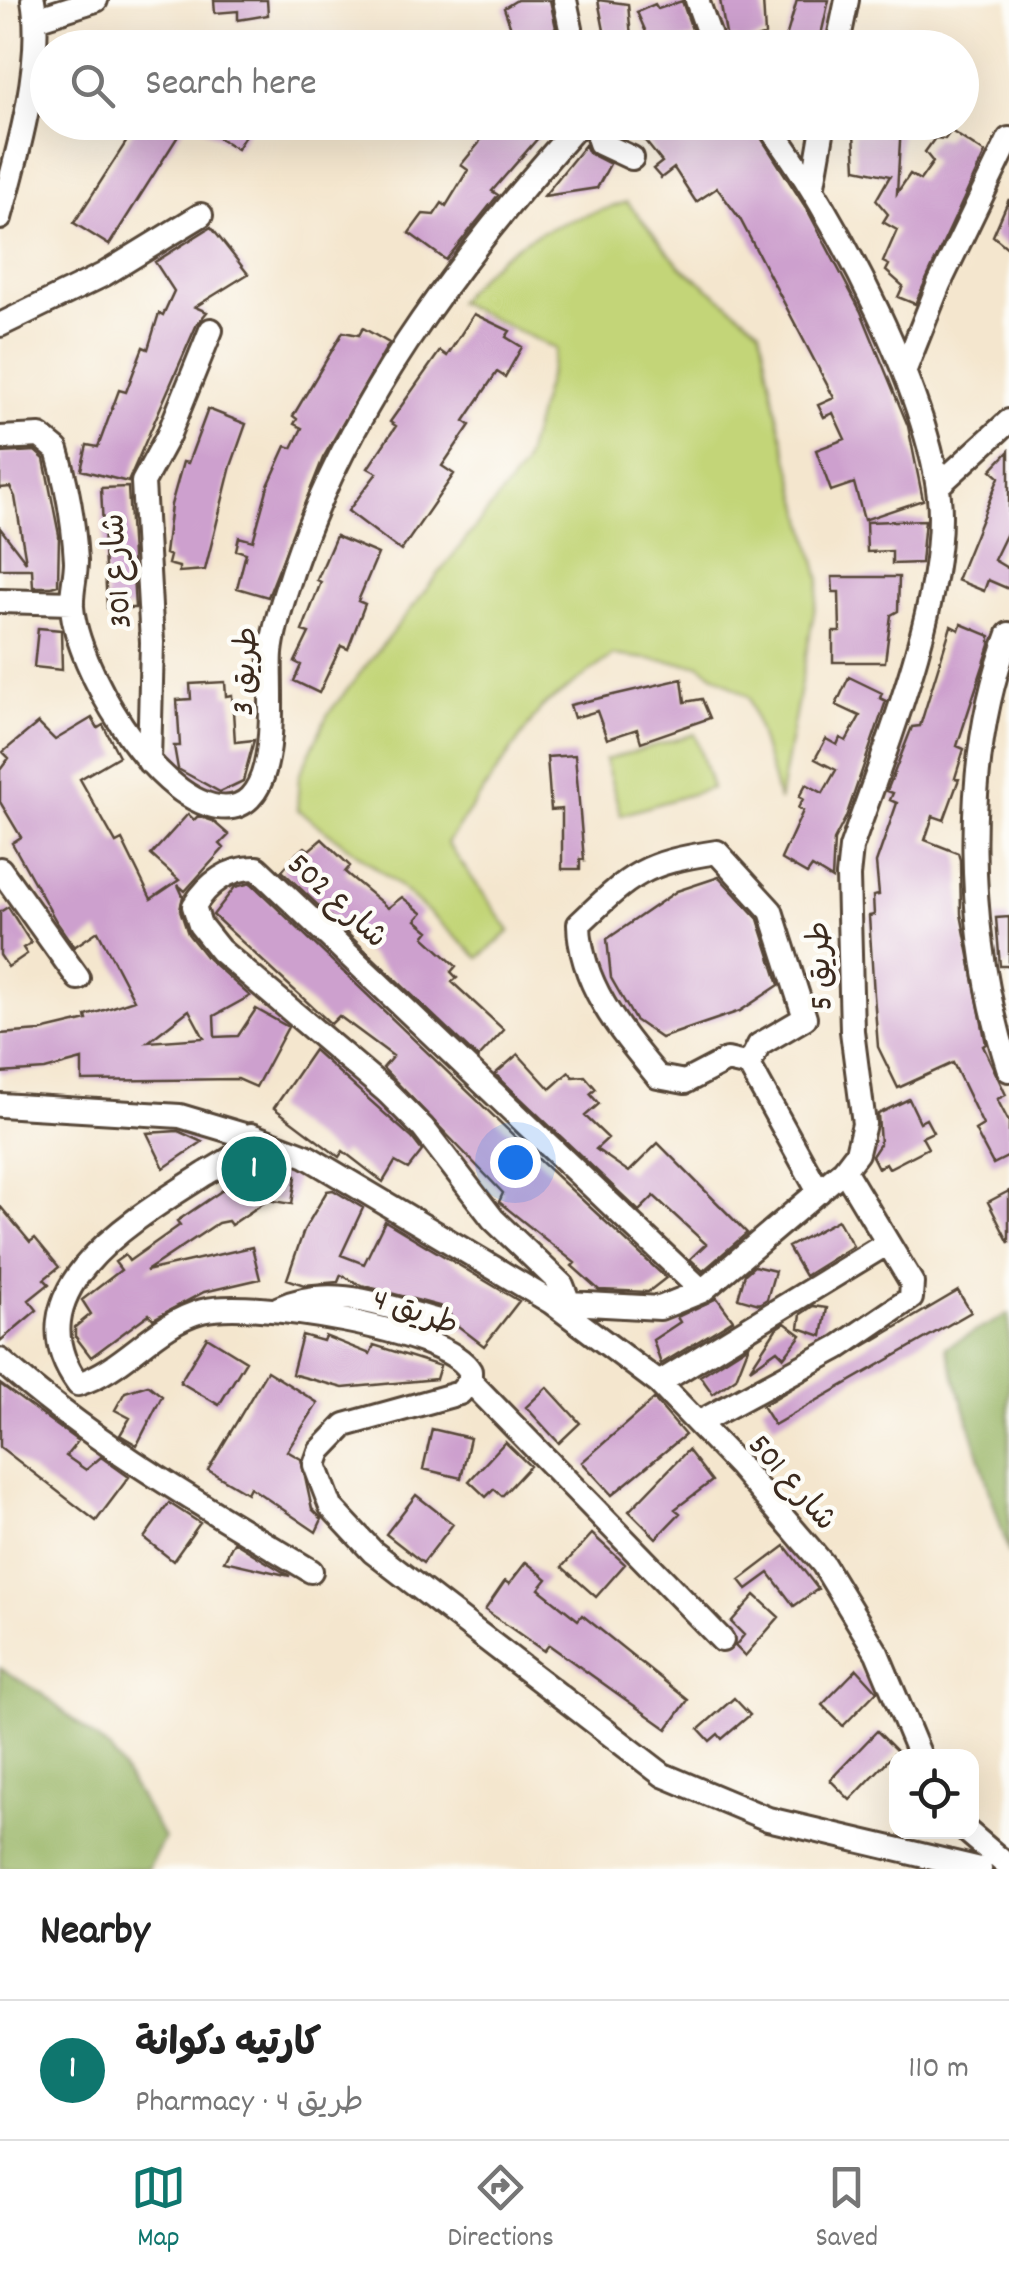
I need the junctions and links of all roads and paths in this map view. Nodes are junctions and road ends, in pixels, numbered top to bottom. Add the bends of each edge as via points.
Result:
1 (565, 0) edge
2 (697, 0) edge
3 (846, 0) edge
4 (87, 5) edge
5 (34, 10) edge
6 (571, 30) edge
7 (708, 30) edge
8 (840, 30) edge
9 (30, 78) edge
10 (1009, 139) edge
11 (567, 140) edge
12 (599, 140) edge
13 (779, 140) edge
14 (820, 140) edge
15 (632, 158) dead end
16 (813, 185) junction
17 (201, 215) dead end
18 (0, 218) edge
19 (0, 325) edge
20 (211, 330) dead end
21 (904, 372) junction
22 (1009, 421) edge
23 (0, 438) edge
24 (939, 485) junction
25 (0, 601) edge
26 (72, 603) junction
27 (1009, 634) edge
28 (149, 762) junction
29 (0, 869) edge
30 (78, 978) dead end
31 (748, 1065) junction
32 (1009, 1070) edge
33 (0, 1106) edge
34 (251, 1136) junction
35 (844, 1170) junction
36 (819, 1192) junction
37 (886, 1244) junction
38 (702, 1290) junction
39 (560, 1303) junction
40 (276, 1310) junction
41 (439, 1322) dead end
42 (0, 1360) edge
43 (470, 1381) junction
44 (660, 1383) junction
45 (698, 1424) junction
46 (311, 1571) dead end
47 (722, 1640) dead end
48 (917, 1749) edge
49 (976, 1839) edge
50 (1009, 1867) edge
51 (980, 1869) edge

1 - 6 street
2 - 7 street
3 - 8 street
4 - 5 street
9 - 18 street
10 - 21 street
11 - 28 street, طريق 3 via 411,336 344,450 274,630 272,741 259,780 247,796 219,807 188,794
12 - 15 street
13 - 16 street, طريق 5
14 - 16 street
16 - 21 street, طريق 5
17 - 19 street via 103,275
20 - 28 street, شارع 301 via 144,482 152,642
21 - 24 street, طريق 5
22 - 24 street
23 - 26 street, طريق 3 via 40,436 56,450 76,556
24 - 35 street, طريق 5 via 939,540 923,619 851,848 852,1030 864,1124 857,1154
25 - 26 street
26 - 28 street, طريق 3 via 85,654
27 - 32 street via 988,699 975,882 987,992
29 - 30 street
31 - 31 street via 759,1044 805,1018 772,911 718,852 636,871 579,924 580,952 601,1001 658,1077 685,1082 727,1060
31 - 36 street
33 - 34 street via 180,1116
34 - 39 street, طريق 5 via 306,1156
34 - 40 street, طريق 4 via 254,1142 145,1214 81,1270 59,1316 60,1354 78,1384 119,1367 159,1333 200,1311
35 - 36 street, طريق 5
35 - 37 street
36 - 38 street, طريق 5
37 - 44 street
37 - 45 street via 912,1283 907,1303
38 - 39 street, طريق 5 via 660,1308
38 - 39 street, شارع 502 via 257,868 234,871 206,888 194,906 220,950 424,1128 493,1219 562,1285
39 - 44 street, شارع 501
40 - 41 street via 306,1297 348,1298
40 - 43 street, طريق 4 via 335,1318 452,1353 465,1362
42 - 46 street via 53,1408
43 - 47 street
43 - 51 street, طريق 4 via 450,1397 345,1426 320,1450 315,1465 331,1507 373,1552 664,1776 783,1824
44 - 45 street, شارع 501
45 - 48 street, شارع 501 via 823,1564 877,1653
49 - 50 street

